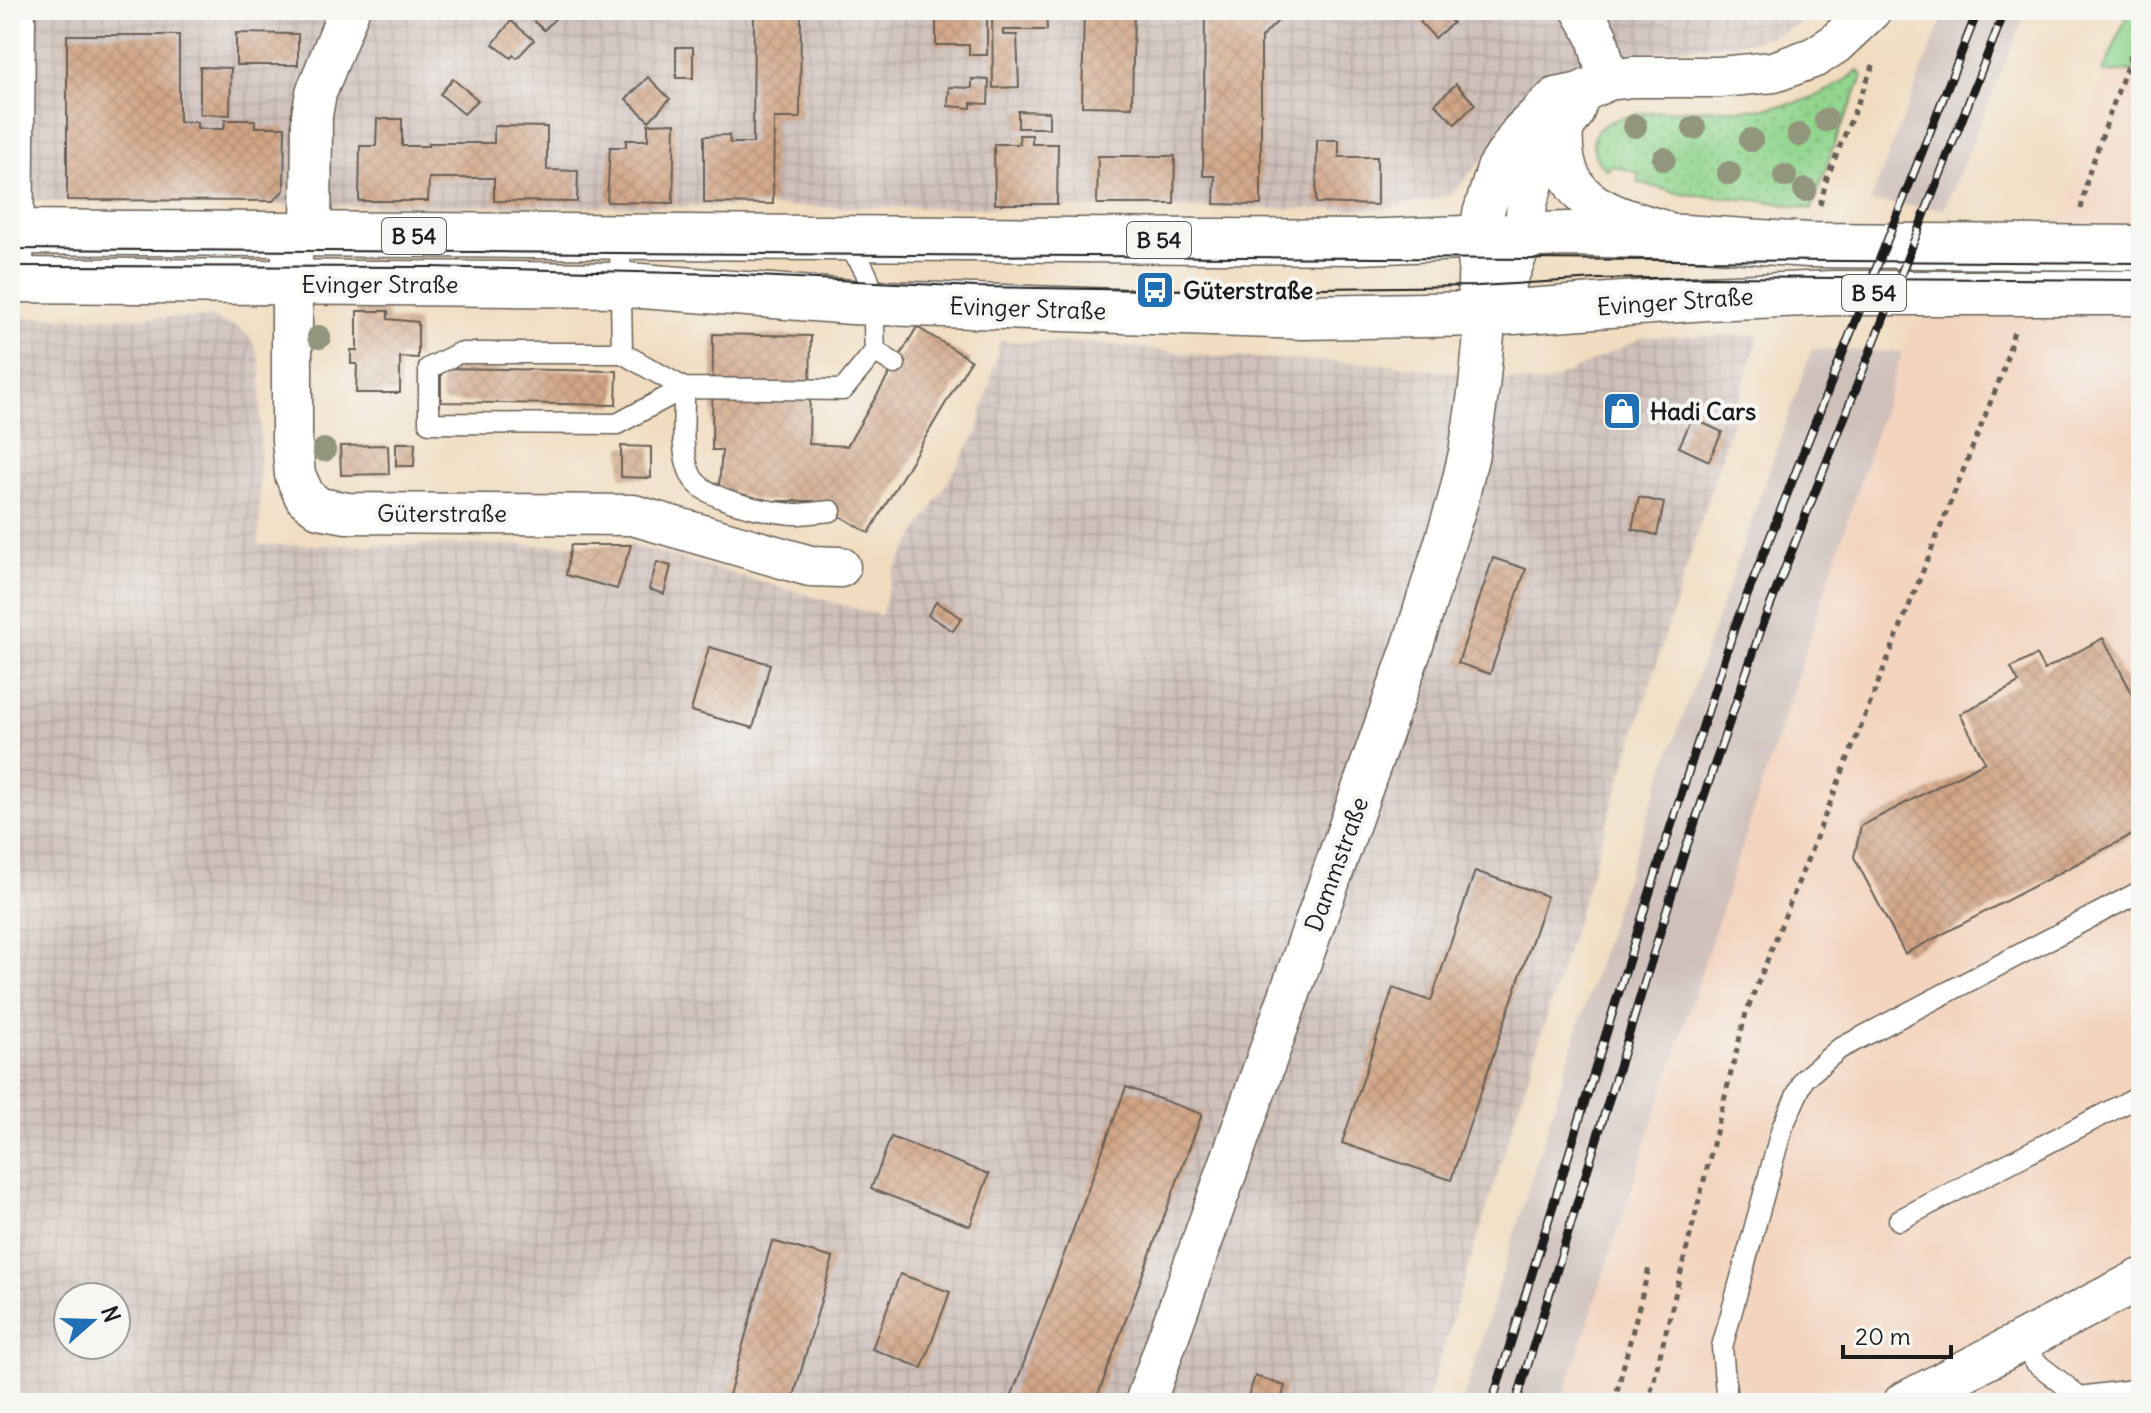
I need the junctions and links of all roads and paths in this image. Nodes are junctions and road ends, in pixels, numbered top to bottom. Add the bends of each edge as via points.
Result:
1 (25, 10) edge
2 (349, 10) edge
3 (1582, 10) edge
4 (1871, 10) edge
5 (2141, 26) edge
6 (1879, 48) dead end
7 (1584, 100) junction
8 (1819, 209) dead end
9 (2079, 222) dead end
10 (16, 232) edge
11 (302, 235) junction
12 (1524, 236) junction
13 (838, 237) junction
14 (1684, 237) junction
15 (620, 238) junction
16 (1479, 239) junction
17 (2141, 248) edge
18 (17, 280) edge
19 (293, 285) junction
20 (621, 285) junction
21 (2141, 293) edge
22 (872, 302) junction
23 (1486, 314) junction
24 (2017, 322) dead end
25 (875, 351) junction
26 (622, 353) junction
27 (895, 364) dead end
28 (684, 388) junction
29 (831, 511) dead end
30 (840, 567) dead end
31 (2141, 891) edge
32 (2141, 1095) edge
33 (1899, 1220) dead end
34 (1650, 1264) dead end
35 (2141, 1279) edge
36 (2023, 1340) junction
37 (2141, 1389) edge
38 (1145, 1403) edge
39 (1614, 1403) edge
40 (1648, 1403) edge
41 (1727, 1403) edge
42 (1903, 1403) edge

1 - 10 lane
2 - 11 street, Güterstraße via 316,93
3 - 7 street via 1597,37
4 - 7 street, Dammstraße via 1815,57 1774,72 1633,77
5 - 9 path via 2088,176
6 - 8 path
7 - 12 street, Dammstraße via 1536,174
7 - 14 street via 1561,151 1574,186 1602,210
7 - 16 street, Dammstraße via 1556,98 1510,146 1497,169
10 - 11 main road, Evinger Straße / B 54
10 - 18 lane
11 - 15 main road, Evinger Straße / B 54
11 - 19 street, Güterstraße
12 - 14 main road, Evinger Straße / B 54
12 - 16 main road, Evinger Straße / B 54
12 - 23 street, Dammstraße
13 - 15 main road, Evinger Straße / B 54
13 - 16 main road, Evinger Straße / B 54
13 - 22 lane via 857,254 872,282
14 - 17 main road, Evinger Straße / B 54 via 1809,245
15 - 20 lane
16 - 23 street, Dammstraße via 1478,286
18 - 19 main road, Evinger Straße / B 54
19 - 20 main road, Evinger Straße / B 54
19 - 30 street, Güterstraße via 295,475 305,497 319,508 347,513 633,515 810,566
20 - 22 main road, Evinger Straße / B 54
20 - 26 lane
21 - 23 main road, Evinger Straße / B 54 via 1834,293
22 - 23 main road, Evinger Straße / B 54 via 1303,317
22 - 25 lane
23 - 38 street, Dammstraße via 1469,453 1436,576
24 - 40 path via 2003,371 1746,1013
25 - 27 lane
25 - 28 lane via 843,390
26 - 28 lane
26 - 28 lane via 459,353 429,368 429,423 617,424
28 - 29 lane via 685,458 692,478 705,490 768,511
31 - 41 lane via 1839,1049 1804,1079 1782,1128 1722,1347
32 - 33 lane
34 - 39 path
35 - 36 street
36 - 37 lane via 2035,1362 2080,1397
36 - 42 street

